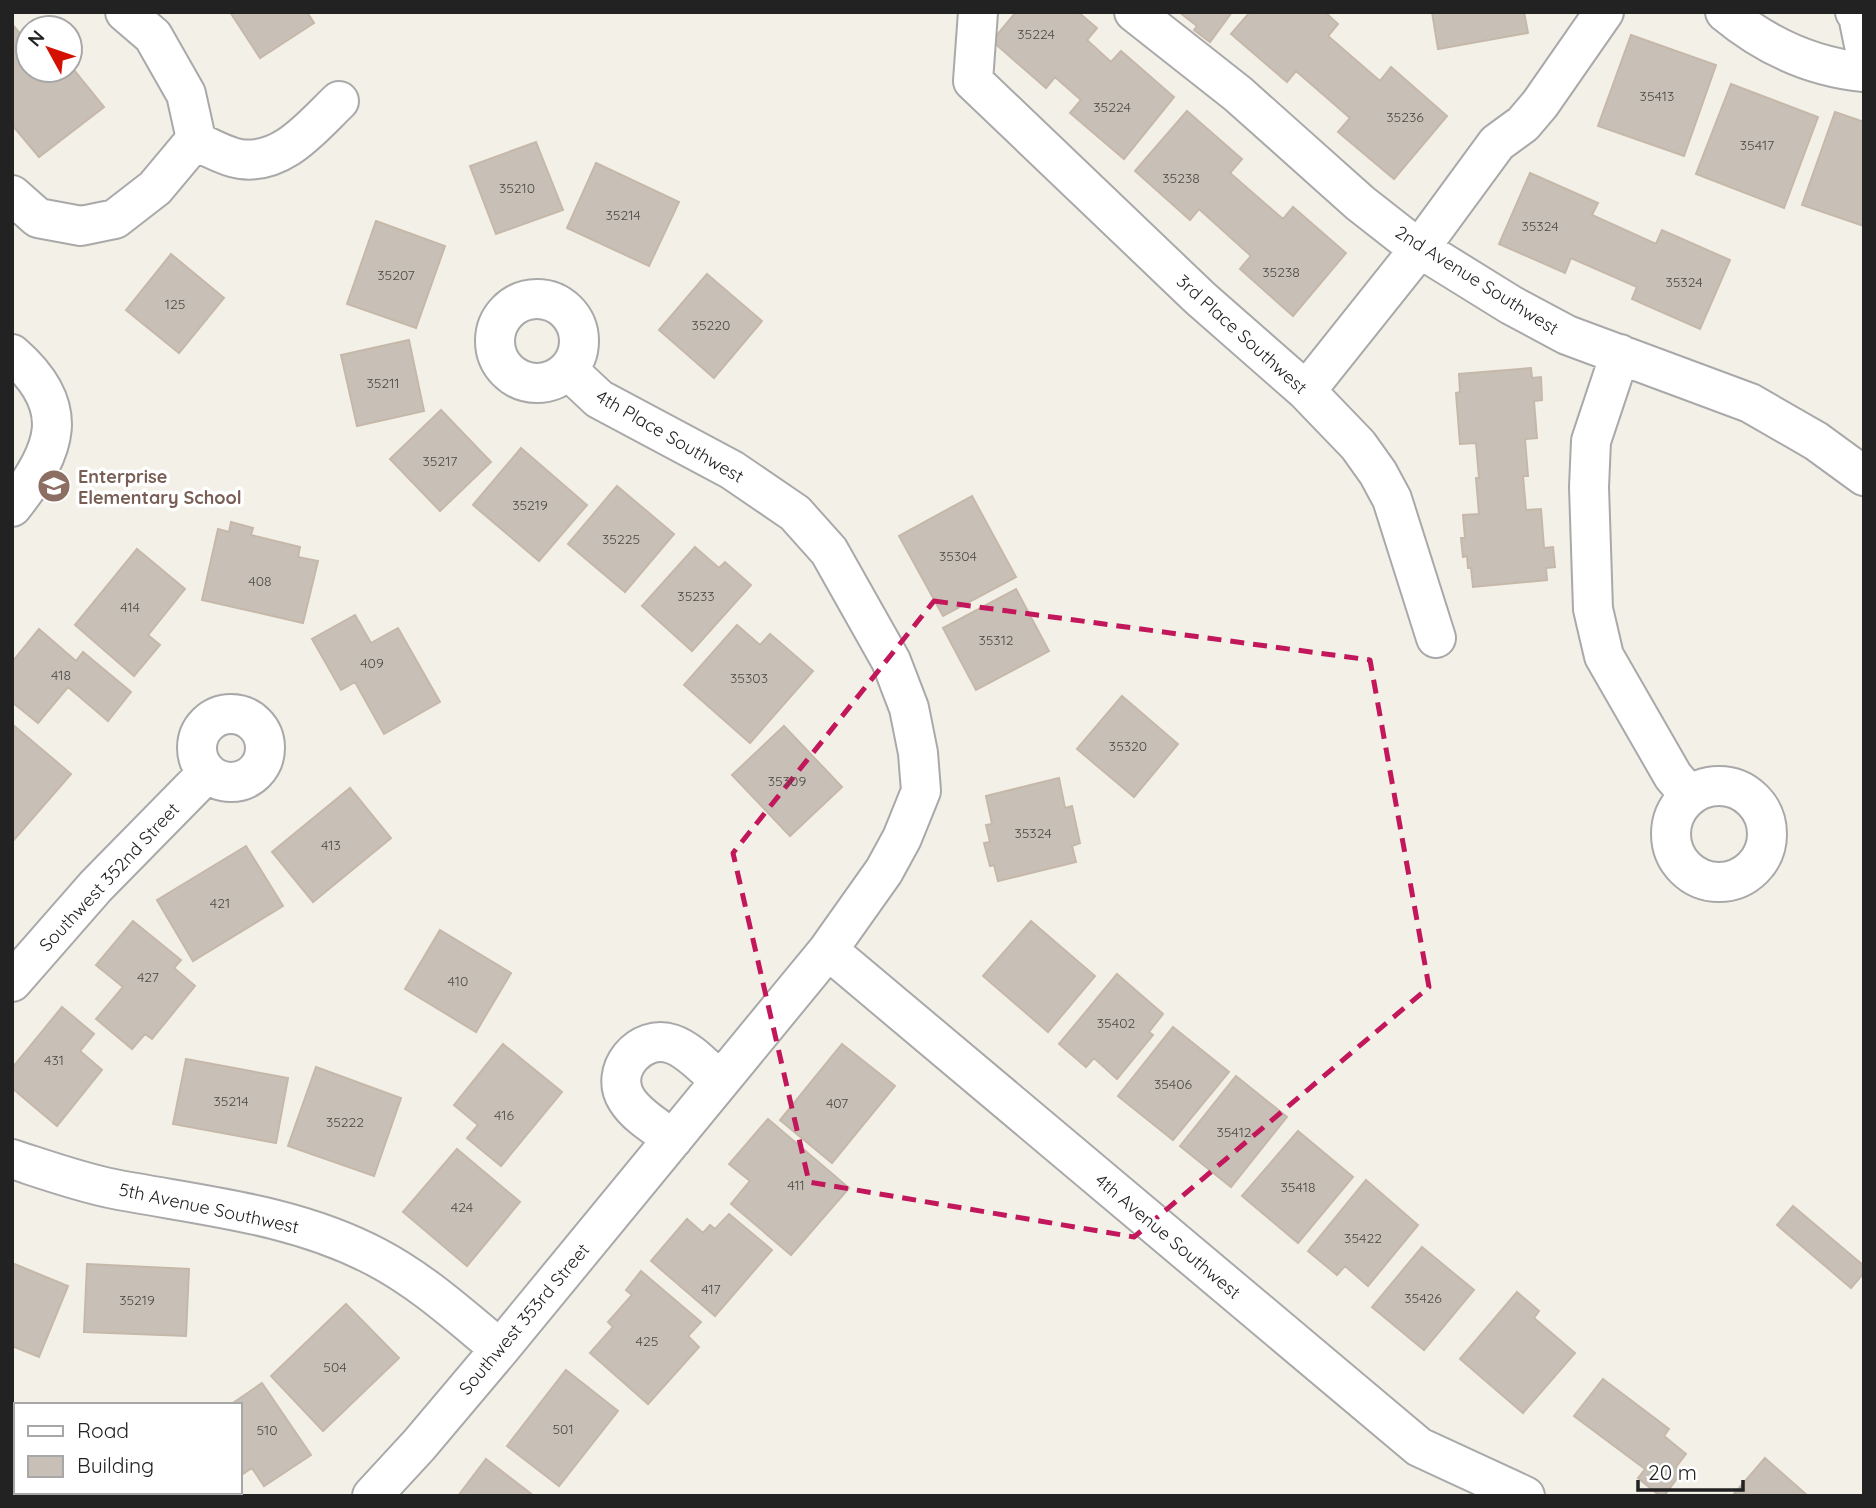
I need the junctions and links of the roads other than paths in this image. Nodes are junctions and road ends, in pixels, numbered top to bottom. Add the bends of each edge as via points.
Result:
1 (125, 12) edge
2 (978, 12) edge
3 (1134, 12) edge
4 (1604, 12) edge
5 (1725, 12) edge
6 (1854, 12) edge
7 (1864, 45) edge
8 (1864, 72) edge
9 (339, 101) dead end
10 (194, 141) junction
11 (12, 195) edge
12 (1420, 248) junction
13 (12, 354) edge
14 (1620, 354) junction
15 (568, 370) dead end
16 (1306, 391) junction
17 (1864, 476) edge
18 (12, 507) edge
19 (1436, 638) dead end
20 (207, 773) dead end
21 (921, 792) joint
22 (1689, 795) dead end
23 (828, 950) junction
24 (12, 982) edge
25 (720, 1081) junction
26 (673, 1139) junction
27 (12, 1159) edge
28 (500, 1349) junction
29 (372, 1496) edge
30 (1525, 1496) edge

1 - 10 street via 153,36 186,94
2 - 16 street, 3rd Place Southwest via 973,80 1200,298
3 - 12 street, 2nd Avenue Southwest
4 - 12 street via 1540,104 1497,143
5 - 8 street via 1769,44 1800,59
6 - 7 street
9 - 10 street via 296,142 270,157 239,159
10 - 11 street via 155,188 115,219 81,226 38,218
12 - 14 street, 2nd Avenue Southwest via 1567,335
12 - 16 street
13 - 18 street via 41,383 53,424 41,464
14 - 17 street, 2nd Avenue Southwest via 1750,403
14 - 22 street via 1591,441 1593,608 1604,656 1673,776
15 - 21 street, 4th Place Southwest via 599,399 743,477 795,513 829,551 905,696
16 - 19 street, 3rd Place Southwest via 1358,445 1392,499
20 - 24 street, Southwest 352nd Street via 96,886
21 - 23 street, Southwest 353rd Street via 884,871
23 - 25 street, Southwest 353rd Street
23 - 30 street, 4th Avenue Southwest via 1419,1447
25 - 26 street, Southwest 353rd Street
25 - 26 street via 673,1044 647,1044 626,1061 622,1074 626,1099
26 - 28 street, Southwest 353rd Street
27 - 28 street, 5th Avenue Southwest via 75,1180 254,1214 333,1237 401,1271
28 - 29 street, Southwest 353rd Street

